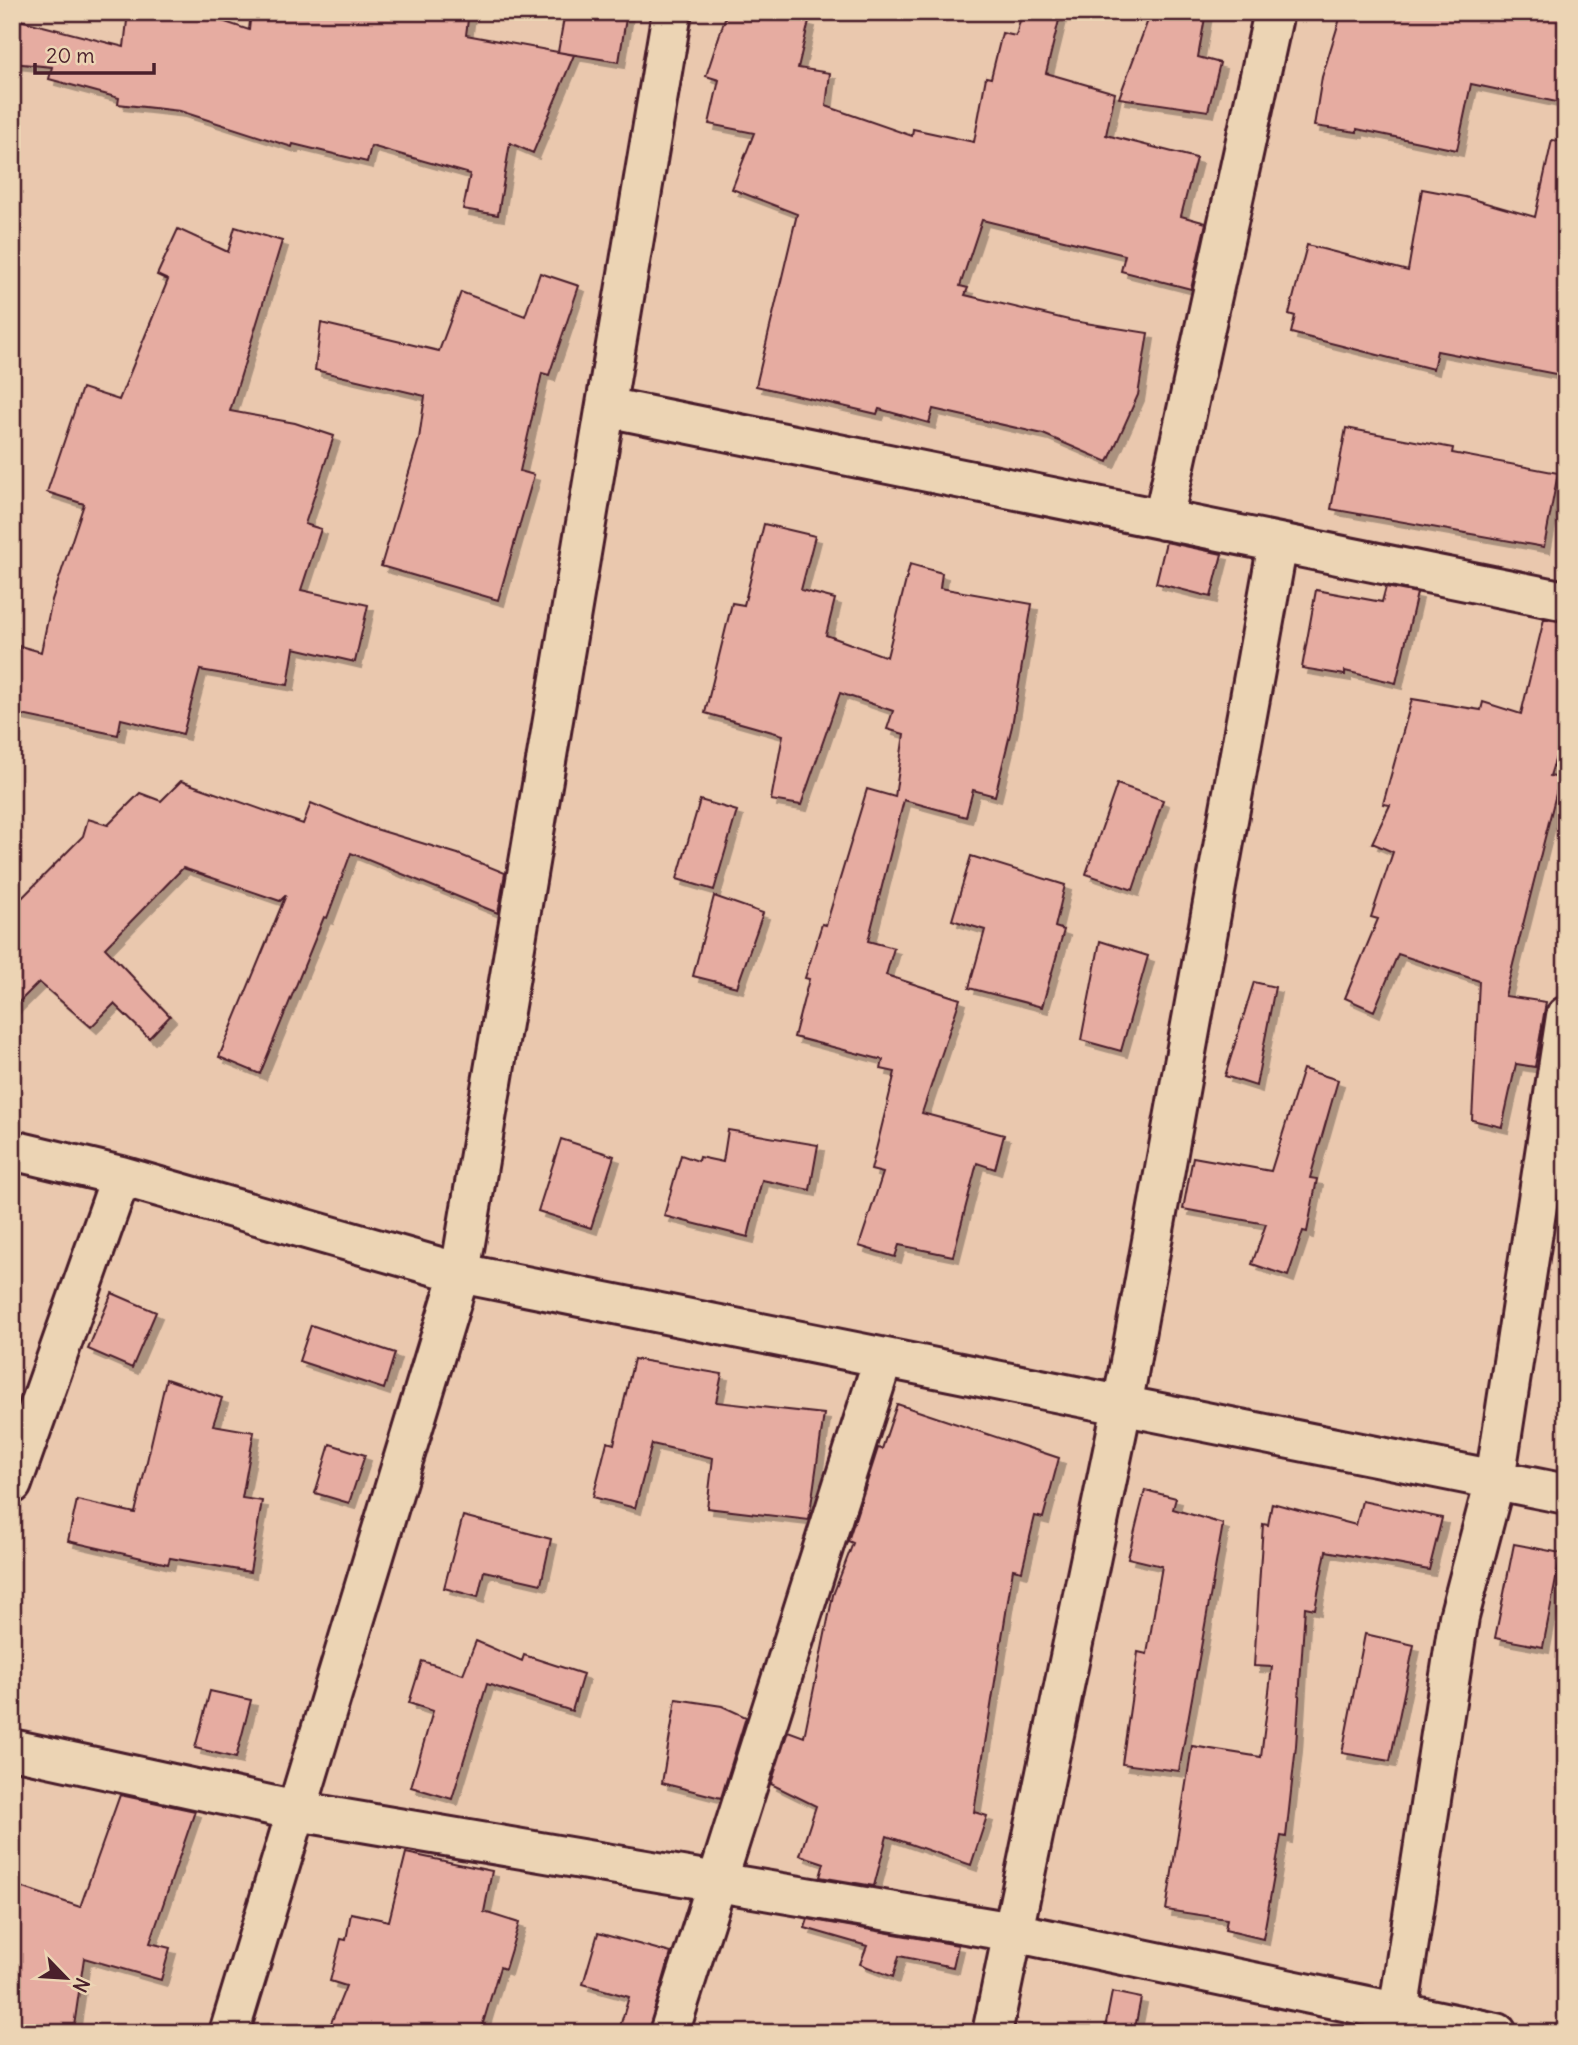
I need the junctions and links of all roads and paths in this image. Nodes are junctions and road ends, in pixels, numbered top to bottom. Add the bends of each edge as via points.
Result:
1 (672, 12) edge
2 (1274, 12) edge
3 (606, 407) junction
4 (1163, 520) junction
5 (1278, 543) junction
6 (1566, 601) edge
7 (1566, 1016) edge
8 (12, 1150) edge
9 (121, 1177) junction
10 (460, 1273) junction
11 (883, 1359) junction
12 (1122, 1407) junction
13 (1495, 1480) junction
14 (12, 1484) edge
15 (1566, 1494) edge
16 (12, 1749) edge
17 (297, 1811) junction
18 (716, 1882) junction
19 (1013, 1932) junction
20 (1396, 2023) edge
21 (229, 2033) edge
22 (669, 2033) edge
23 (992, 2033) edge
24 (1497, 2033) edge

1 - 3 street
2 - 4 street
3 - 4 street
3 - 10 street
4 - 5 street
5 - 6 street
5 - 12 street
7 - 13 street
8 - 9 street
9 - 10 street
9 - 14 street
10 - 11 street
10 - 17 street
11 - 12 street
11 - 18 street
12 - 13 street
12 - 19 street
13 - 15 street
13 - 20 street via 1460,1617
16 - 17 street
17 - 18 street
17 - 21 street
18 - 19 street
18 - 22 street
19 - 20 street
19 - 23 street
20 - 24 street

